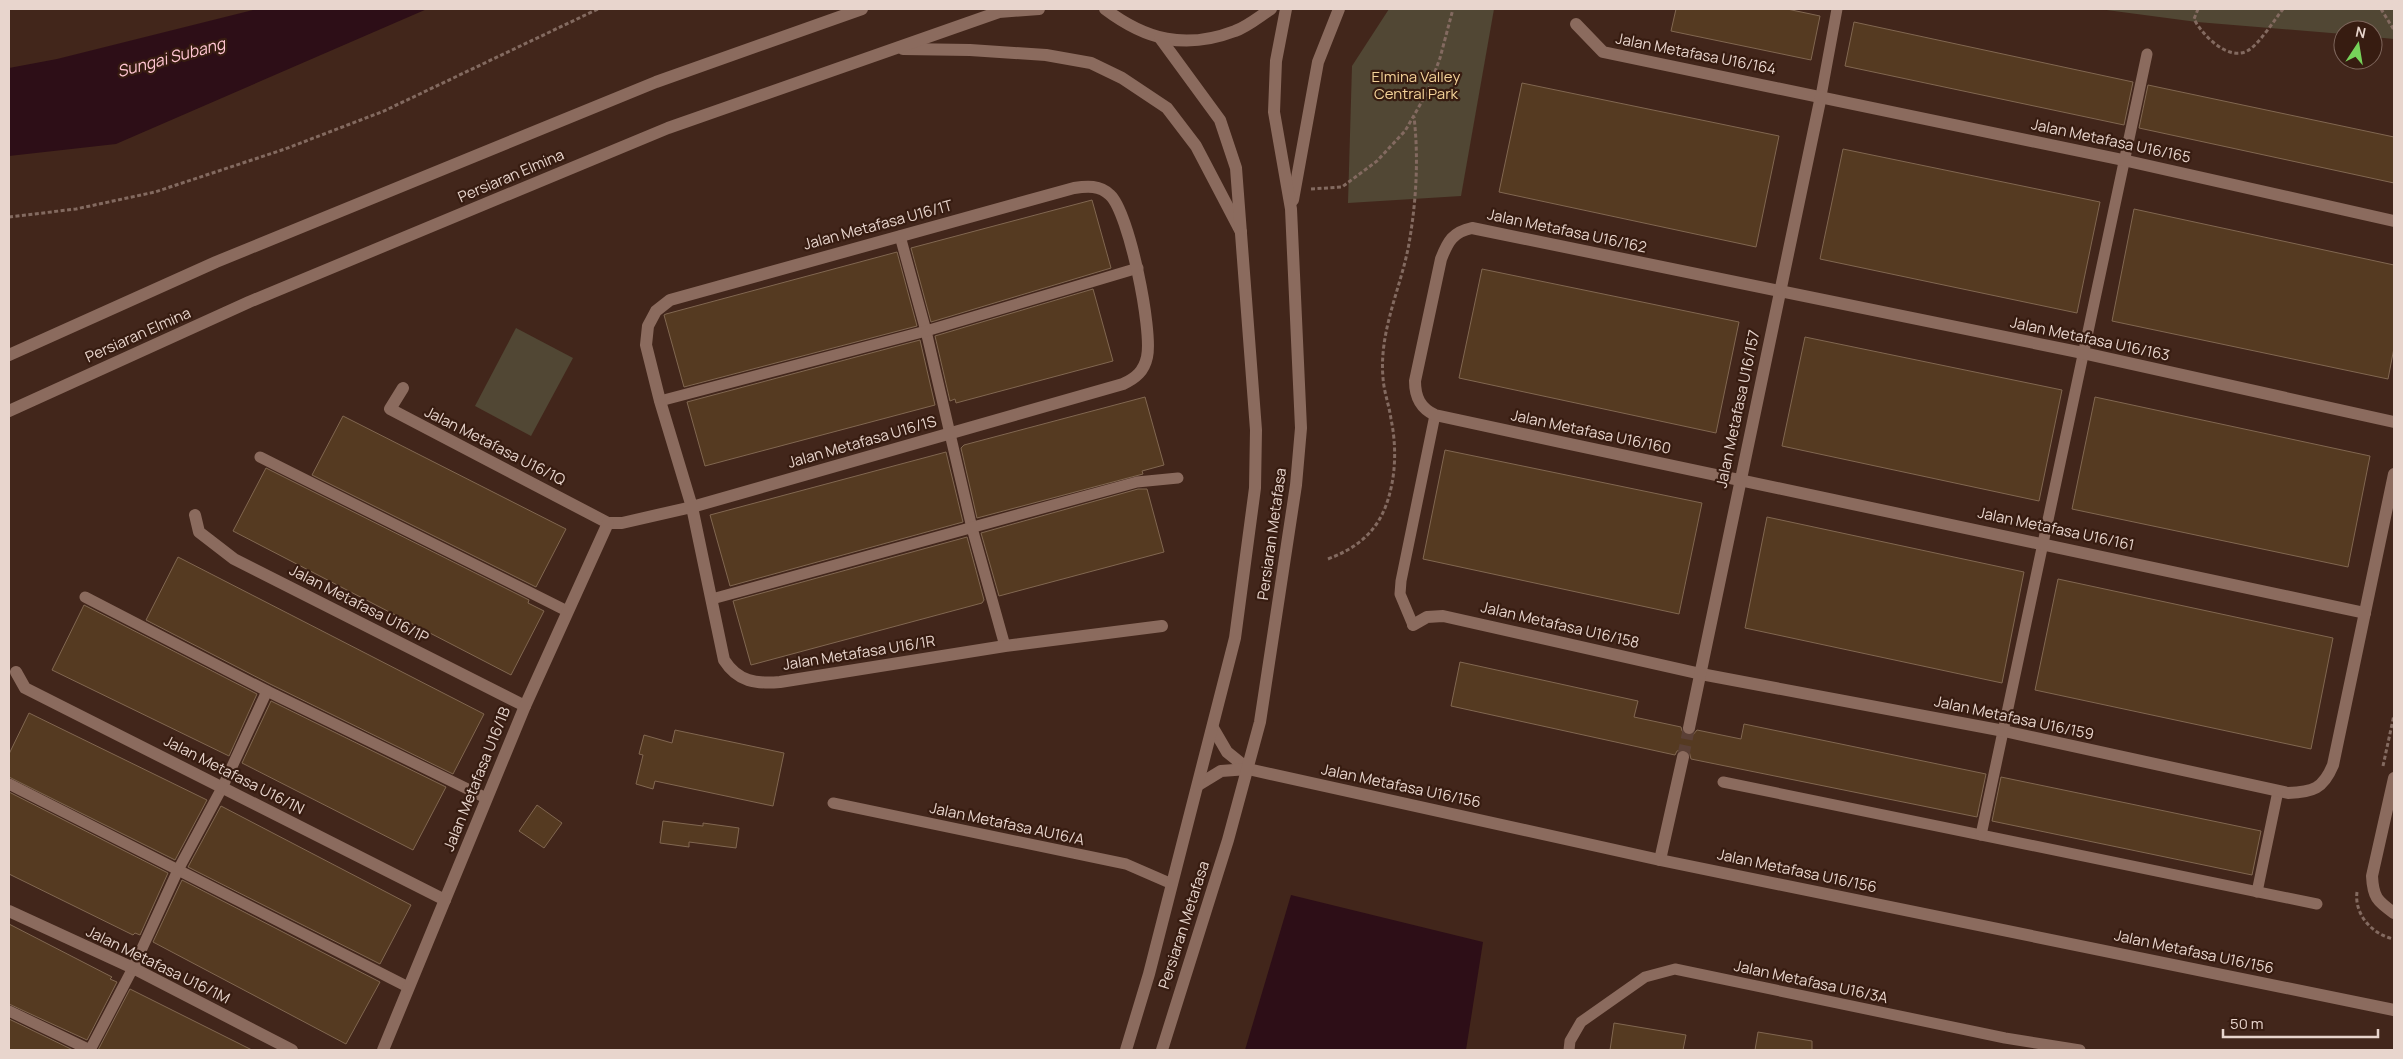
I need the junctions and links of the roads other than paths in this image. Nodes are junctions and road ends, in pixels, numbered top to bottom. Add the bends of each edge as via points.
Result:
1 (862, 9) edge
2 (1039, 9) edge
3 (1105, 9) edge
4 (1271, 9) edge
5 (1286, 9) edge
6 (1340, 9) edge
7 (1838, 9) edge
8 (1576, 24) dead end
9 (1160, 38) junction
10 (895, 49) junction
11 (2147, 54) dead end
12 (1821, 96) junction
13 (2123, 160) junction
14 (1291, 209) junction
15 (2394, 220) edge
16 (1243, 234) junction
17 (900, 236) junction
18 (1138, 268) junction
19 (1779, 292) junction
20 (926, 331) junction
21 (2083, 353) junction
22 (9, 355) edge
23 (1123, 384) joint
24 (403, 388) dead end
25 (660, 402) junction
26 (9, 410) edge
27 (1436, 415) junction
28 (2394, 422) edge
29 (951, 433) junction
30 (260, 457) dead end
31 (2394, 474) edge
32 (1178, 478) dead end
33 (1739, 481) junction
34 (692, 507) junction
35 (195, 515) dead end
36 (608, 523) junction
37 (972, 528) junction
38 (2042, 542) junction
39 (85, 597) dead end
40 (712, 598) junction
41 (567, 611) junction
42 (2365, 613) junction
43 (1414, 625) joint
44 (1162, 626) dead end
45 (1006, 646) junction
46 (16, 672) dead end
47 (1701, 674) junction
48 (267, 691) junction
49 (525, 706) junction
50 (1214, 728) junction
51 (1689, 728) tunnel mouth
52 (2004, 731) junction
53 (1683, 757) tunnel mouth
54 (1248, 769) junction
55 (2394, 778) edge
56 (1723, 782) dead end
57 (9, 784) edge
58 (1198, 785) junction
59 (223, 786) junction
60 (2278, 790) junction
61 (486, 798) junction
62 (833, 803) dead end
63 (1981, 835) junction
64 (1660, 860) junction
65 (178, 870) junction
66 (1172, 884) junction
67 (2257, 892) junction
68 (445, 900) junction
69 (2317, 904) dead end
70 (9, 911) edge
71 (2394, 913) edge
72 (133, 968) junction
73 (408, 987) junction
74 (2394, 1010) edge
75 (9, 1011) edge
76 (90, 1050) edge
77 (292, 1050) edge
78 (383, 1050) edge
79 (1126, 1050) edge
80 (1162, 1050) edge
81 (1569, 1050) edge
82 (2080, 1050) edge

1 - 22 street via 619,97 216,262
2 - 10 street, Persiaran Elmina via 999,12
3 - 9 street via 1127,25
4 - 9 street via 1236,31 1197,41
5 - 14 street, Persiaran Metafasa via 1276,61 1274,112
6 - 14 street via 1318,62
7 - 12 lane
8 - 12 street, Jalan Metafasa U16/164 via 1603,52
9 - 16 street, Persiaran Metafasa via 1220,120 1236,168
10 - 16 street via 1046,55 1091,63 1122,78 1167,108 1196,146
10 - 26 street, Persiaran Elmina via 668,128 249,302
11 - 13 lane
12 - 13 street, Jalan Metafasa U16/165
12 - 19 street, Jalan Metafasa U16/157
13 - 15 street, Jalan Metafasa U16/165
13 - 21 lane
14 - 54 street, Persiaran Metafasa via 1301,428 1273,644 1260,722
16 - 50 street, Persiaran Metafasa via 1256,430 1255,488 1235,638
17 - 18 street, Jalan Metafasa U16/1T via 1074,188 1098,188 1110,194 1118,205
17 - 20 lane
17 - 25 street, Jalan Metafasa U16/1T via 670,300 656,310 648,326 646,345
18 - 20 lane
18 - 23 street, Jalan Metafasa U16/1T via 1149,344 1143,369
19 - 21 street, Jalan Metafasa U16/163
19 - 27 street, Jalan Metafasa U16/162 via 1472,228 1458,231 1441,259 1415,380 1415,395 1426,411
19 - 33 street, Jalan Metafasa U16/157
20 - 25 lane
20 - 29 lane
21 - 28 street, Jalan Metafasa U16/163
21 - 38 lane
23 - 29 street, Jalan Metafasa U16/1S
24 - 36 street, Jalan Metafasa U16/1Q via 390,409
25 - 34 street, Jalan Metafasa U16/1T
27 - 33 street, Jalan Metafasa U16/160
27 - 43 lane via 1401,581 1400,594
29 - 34 street, Jalan Metafasa U16/1S
29 - 37 lane
30 - 41 lane
31 - 42 street
32 - 37 lane via 1137,482
33 - 38 street, Jalan Metafasa U16/161
33 - 47 street, Jalan Metafasa U16/157
34 - 36 street, Jalan Metafasa U16/1S via 622,523
34 - 40 street, Jalan Metafasa U16/1R
35 - 49 street, Jalan Metafasa U16/1P via 199,532 234,559
36 - 41 street, Jalan Metafasa U16/1B
37 - 40 lane
37 - 45 lane
38 - 42 street, Jalan Metafasa U16/161
38 - 52 lane
39 - 48 lane
40 - 45 street, Jalan Metafasa U16/1R via 724,660 732,672 762,683
41 - 49 street, Jalan Metafasa U16/1B
42 - 60 street, Jalan Metafasa U16/159 via 2334,765 2328,778 2319,787 2304,792
43 - 47 street, Jalan Metafasa U16/158 via 1427,617 1443,616
44 - 45 street, Jalan Metafasa U16/1R
46 - 59 street, Jalan Metafasa U16/1N via 25,688
47 - 51 street, Jalan Metafasa U16/157
47 - 52 street, Jalan Metafasa U16/159
48 - 59 lane
48 - 61 lane
49 - 61 street, Jalan Metafasa U16/1B
50 - 54 street, Jalan Metafasa U16/156 via 1227,752
50 - 58 street, Persiaran Metafasa
52 - 60 street, Jalan Metafasa U16/159
52 - 63 lane
53 - 64 street
54 - 58 street via 1221,771
54 - 64 street, Jalan Metafasa U16/156
54 - 80 street, Persiaran Metafasa
55 - 71 street via 2372,876 2377,900
56 - 63 lane
57 - 65 lane
58 - 66 street, Persiaran Metafasa
59 - 65 lane
59 - 68 street, Jalan Metafasa U16/1N
60 - 67 lane
61 - 68 street, Jalan Metafasa U16/1B
62 - 66 lane, Jalan Metafasa AU16/A via 1126,864
63 - 67 lane
64 - 74 street, Jalan Metafasa U16/156
65 - 72 lane
65 - 73 lane
66 - 79 street, Persiaran Metafasa
67 - 69 lane
68 - 73 street, Jalan Metafasa U16/1B
70 - 72 street, Jalan Metafasa U16/1M
72 - 76 lane
72 - 77 street, Jalan Metafasa U16/1M
73 - 78 street, Jalan Metafasa U16/1B
75 - 76 lane
81 - 82 lane, Jalan Metafasa U16/3A via 1570,1041 1581,1022 1644,978 1676,969 2005,1038

